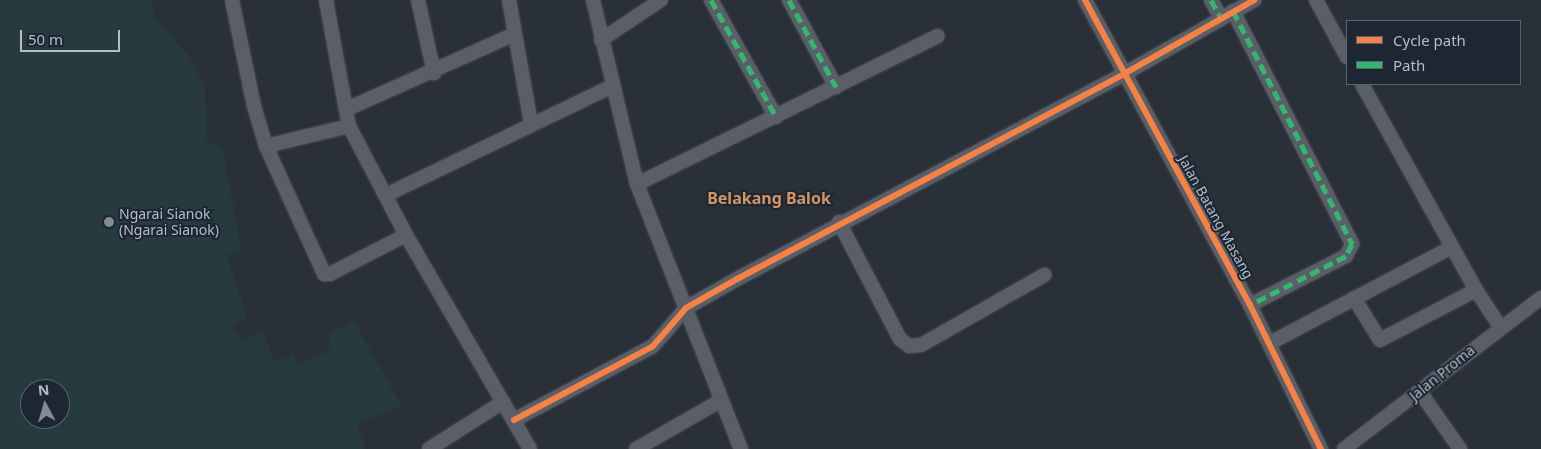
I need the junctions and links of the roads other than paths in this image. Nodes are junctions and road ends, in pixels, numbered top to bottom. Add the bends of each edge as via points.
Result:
1 (232, 0) edge
2 (326, 0) edge
3 (418, 0) edge
4 (509, 0) edge
5 (593, 0) edge
6 (661, 0) edge
7 (711, 0) edge
8 (789, 0) edge
9 (1085, 0) edge
10 (1211, 0) edge
11 (1254, 0) edge
12 (1316, 0) edge
13 (1227, 15) junction
14 (515, 34) junction
15 (938, 36) dead end
16 (600, 40) junction
17 (1346, 55) edge
18 (434, 72) junction
19 (1124, 74) junction
20 (1363, 85) edge
21 (612, 86) junction
22 (836, 87) junction
23 (346, 109) junction
24 (776, 117) junction
25 (531, 124) junction
26 (349, 126) junction
27 (266, 146) junction
28 (636, 184) junction
29 (386, 195) junction
30 (839, 222) junction
31 (406, 235) junction
32 (1452, 247) junction
33 (1044, 274) dead end
34 (1476, 290) junction
35 (1354, 298) junction
36 (1541, 298) edge
37 (1250, 305) junction
38 (686, 308) junction
39 (1500, 328) junction
40 (1270, 343) junction
41 (1420, 392) junction
42 (720, 401) junction
43 (504, 402) junction
44 (514, 420) junction
45 (429, 449) edge
46 (530, 449) edge
47 (636, 449) edge
48 (741, 449) edge
49 (1321, 449) edge
50 (1344, 449) edge
51 (1460, 449) edge

1 - 27 street via 254,106
2 - 23 street
3 - 18 street
4 - 14 street
5 - 16 street
6 - 16 street
7 - 24 street
8 - 22 street
9 - 19 street, Jalan Batang Masang
10 - 13 street
11 - 13 street
12 - 17 street
13 - 19 street
13 - 37 street via 1352,244 1346,256
14 - 18 street
14 - 25 street
15 - 22 street
16 - 21 street
18 - 23 street
19 - 30 street
19 - 37 street, Jalan Batang Masang
20 - 32 street
21 - 25 street
21 - 28 street
22 - 24 street
23 - 26 street
24 - 28 street
25 - 29 street
26 - 27 street
26 - 29 street
27 - 31 street via 324,274 330,274
28 - 38 street
29 - 31 street
30 - 33 street via 900,339 909,346 921,344
30 - 38 street
31 - 43 street
32 - 34 street
32 - 35 street
34 - 35 street via 1380,340
34 - 39 street
35 - 40 street
36 - 39 street, Jalan Proma
37 - 40 street, Jalan Batang Masang
38 - 42 street
38 - 44 street via 653,346
39 - 41 street, Jalan Proma
40 - 49 street, Jalan Batang Masang
41 - 50 street, Jalan Proma
41 - 51 street
42 - 47 street
42 - 48 street
43 - 44 street
43 - 45 street
44 - 46 street

